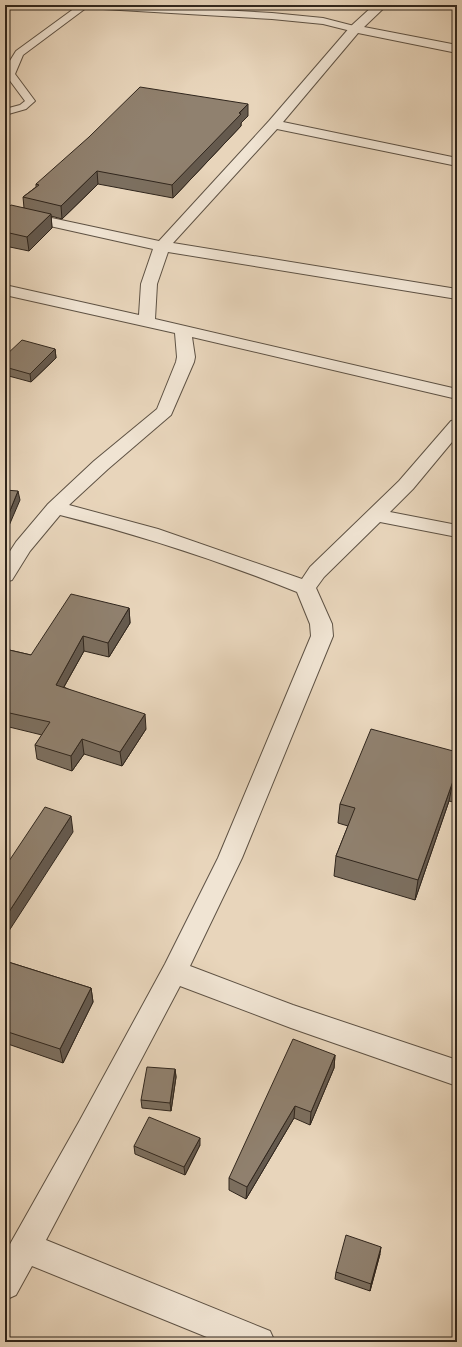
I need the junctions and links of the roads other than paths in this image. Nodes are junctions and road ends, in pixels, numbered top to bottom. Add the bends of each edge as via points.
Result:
1 (84, 5) edge
2 (381, 5) edge
3 (355, 29) junction
4 (457, 49) edge
5 (5, 112) edge
6 (274, 124) junction
7 (457, 162) edge
8 (5, 212) edge
9 (162, 246) junction
10 (5, 290) edge
11 (457, 294) edge
12 (147, 323) junction
13 (183, 330) junction
14 (457, 394) edge
15 (457, 425) edge
16 (55, 508) junction
17 (375, 515) junction
18 (457, 531) edge
19 (5, 575) edge
20 (306, 588) junction
21 (174, 972) junction
22 (457, 1073) edge
23 (26, 1248) junction
24 (5, 1284) edge
25 (259, 1342) edge

1 - 3 lane via 272,16 323,21
1 - 5 lane via 16,56 10,74 30,101 24,108
2 - 3 street
3 - 4 street
3 - 6 street
6 - 7 street
6 - 9 street
8 - 9 street
9 - 11 street
9 - 12 street via 149,284
10 - 12 street
12 - 13 street
13 - 14 street
13 - 16 street via 185,362 166,411 101,465
15 - 17 street via 406,485
16 - 19 street via 23,547
16 - 20 street via 151,533
17 - 18 street
17 - 20 street via 318,572
20 - 21 street via 321,624 322,636 230,858
21 - 22 street via 291,1016
21 - 23 street
23 - 24 street
23 - 25 street

